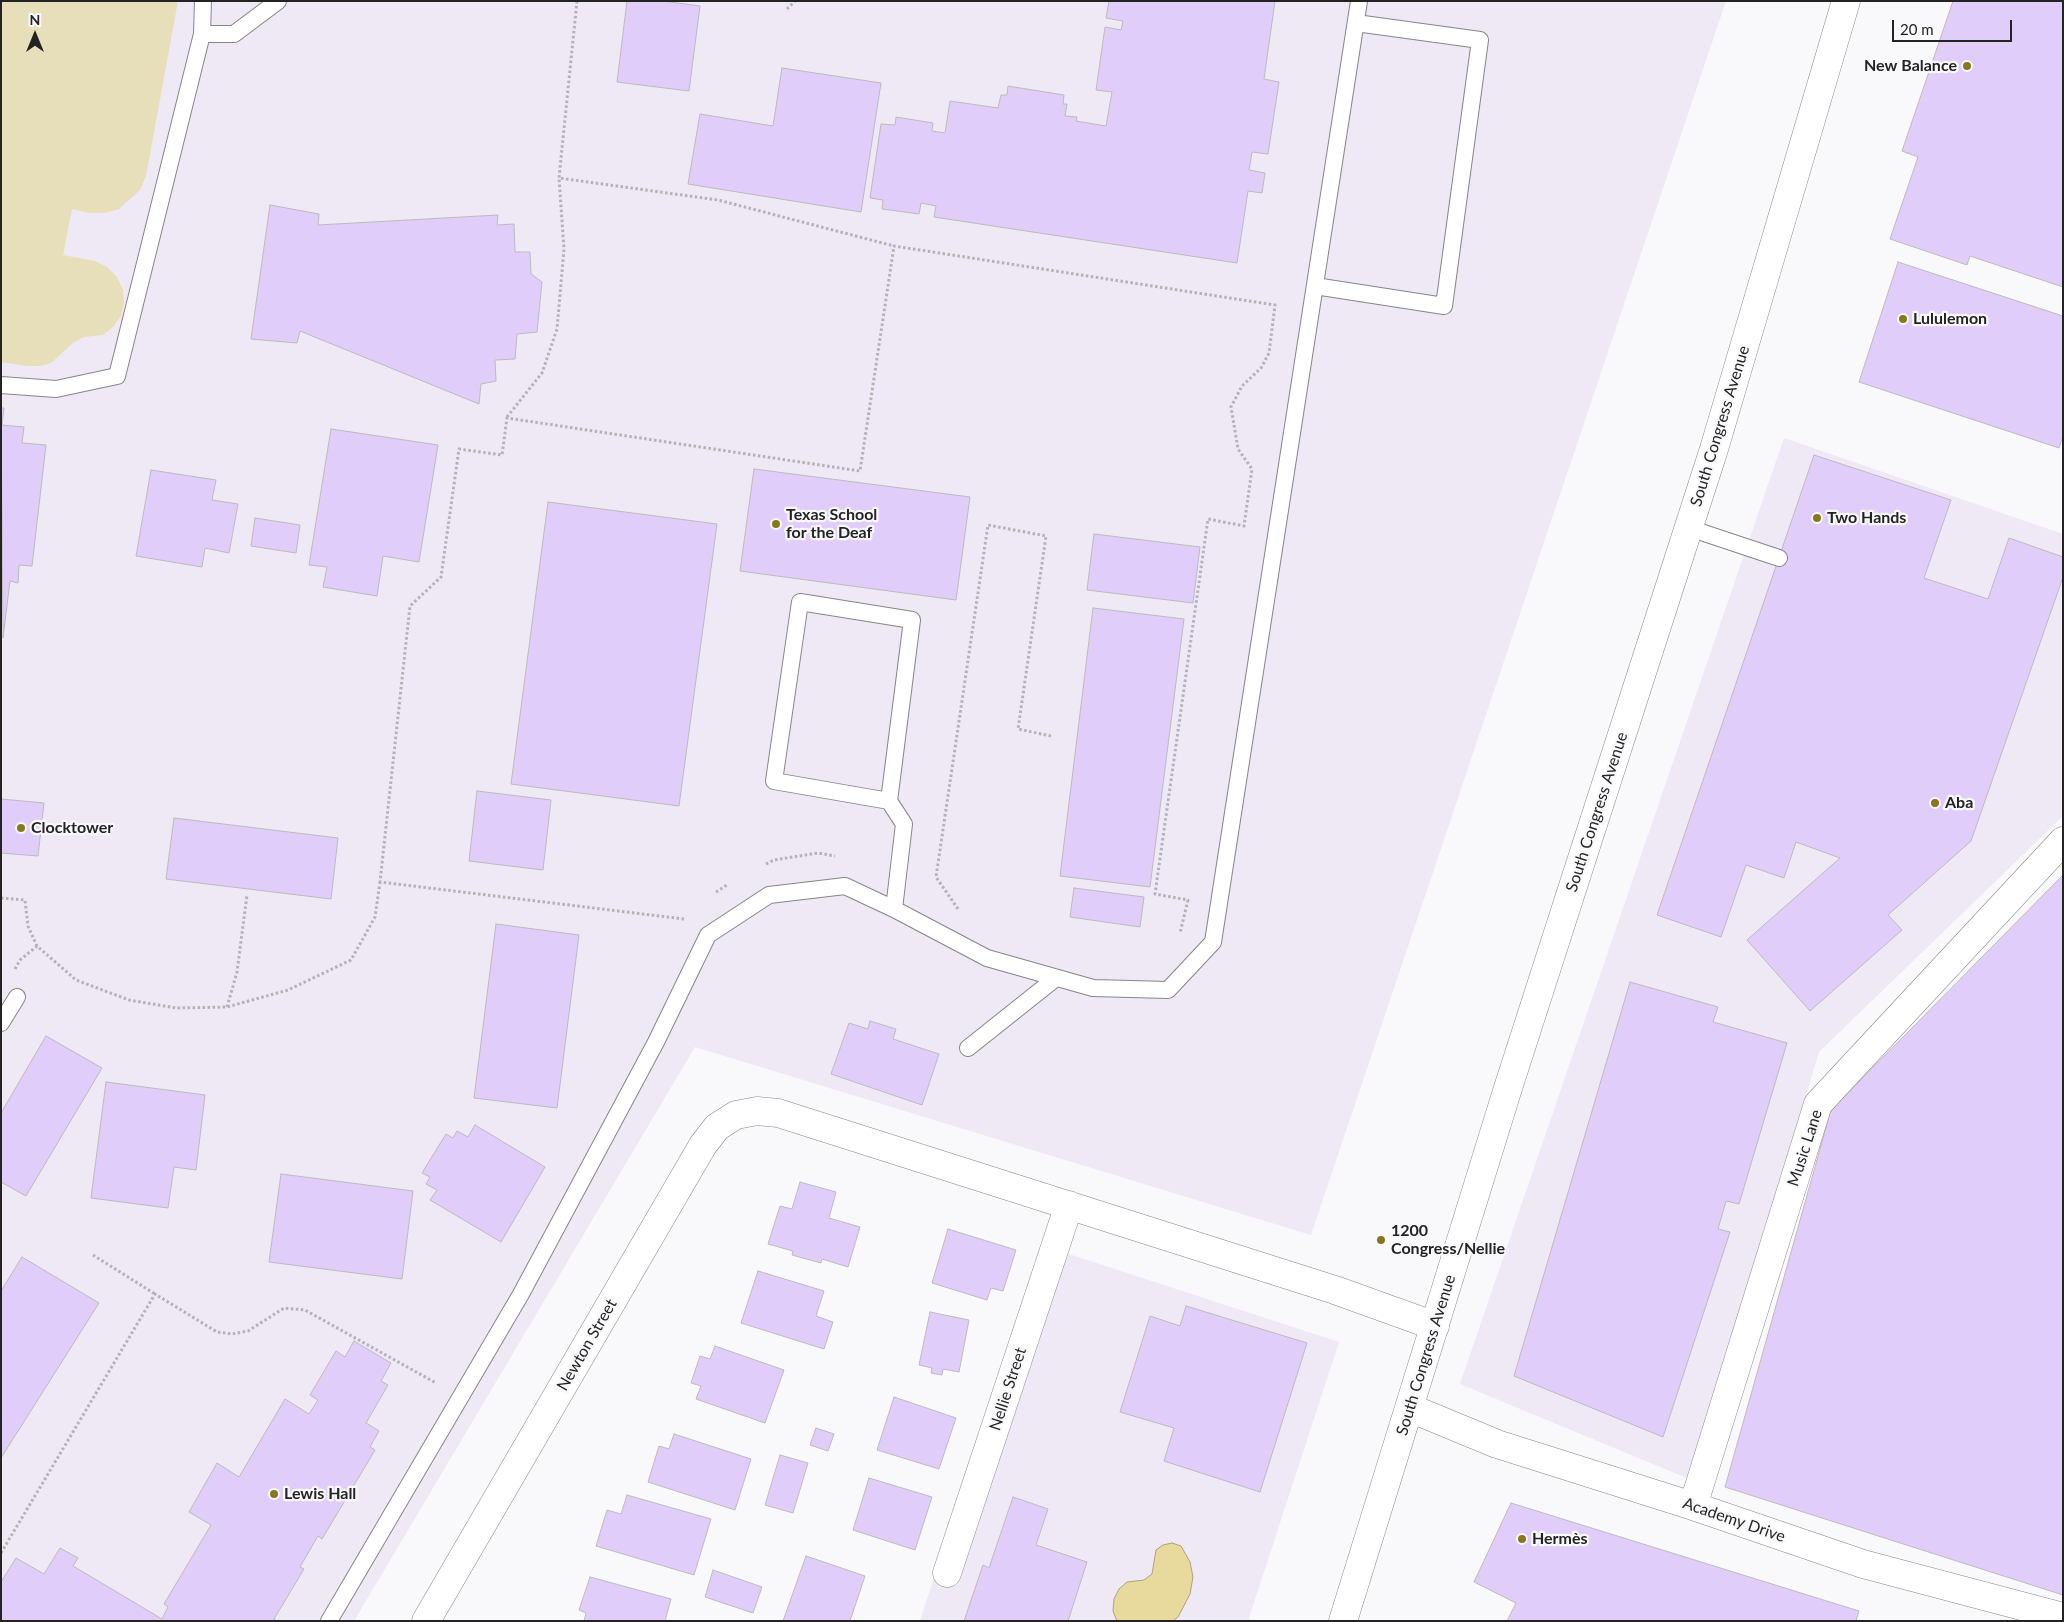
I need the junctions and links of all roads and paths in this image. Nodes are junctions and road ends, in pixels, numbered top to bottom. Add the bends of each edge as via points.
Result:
1 (203, 1) edge
2 (278, 1) edge
3 (577, 1) edge
4 (795, 1) edge
5 (1359, 1) edge
6 (1846, 1) edge
7 (787, 9) dead end
8 (1356, 23) junction
9 (202, 34) junction
10 (559, 178) junction
11 (894, 246) junction
12 (1315, 286) junction
13 (1, 385) edge
14 (507, 418) junction
15 (1689, 528) junction
16 (1778, 558) dead end
17 (1051, 736) dead end
18 (890, 801) junction
19 (2063, 841) edge
20 (380, 882) junction
21 (247, 895) dead end
22 (1, 898) edge
23 (894, 909) junction
24 (962, 914) dead end
25 (687, 919) dead end
26 (1178, 942) dead end
27 (37, 946) junction
28 (11, 976) dead end
29 (1056, 978) junction
30 (17, 997) dead end
31 (227, 1007) junction
32 (1, 1023) edge
33 (968, 1048) dead end
34 (1069, 1205) junction
35 (92, 1255) dead end
36 (155, 1294) junction
37 (1435, 1326) junction
38 (437, 1383) dead end
39 (1410, 1408) junction
40 (1693, 1506) junction
41 (1, 1553) edge
42 (947, 1573) dead end
43 (2063, 1618) edge
44 (329, 1621) edge
45 (426, 1621) edge
46 (1342, 1621) edge

1 - 9 lane
2 - 9 lane via 234,34
3 - 10 path
4 - 7 path
5 - 8 lane
6 - 15 street, South Congress Avenue
8 - 12 lane
8 - 12 lane via 1480,40 1444,306
9 - 13 lane via 117,376 56,389
10 - 11 path via 718,200
10 - 14 path via 564,248 557,329 542,373
11 - 14 path via 860,471
11 - 26 path via 1275,305 1269,353 1261,368 1242,386 1231,407 1238,449 1252,469 1244,526 1208,519 1155,894 1188,900
12 - 29 lane via 1214,942 1168,990 1093,988
14 - 20 path via 502,455 459,449 441,577 410,606
15 - 16 lane
15 - 37 street, South Congress Avenue via 1508,1088
17 - 24 path via 1018,729 1046,536 988,525 936,877
18 - 18 lane via 774,781 800,602 912,620
18 - 23 lane via 904,824
19 - 40 street, Music Lane via 1818,1104
20 - 25 path
20 - 31 path via 375,917 351,960 288,990
21 - 31 path via 237,972
22 - 27 path via 25,900 28,926
23 - 29 lane via 987,958
23 - 44 lane via 845,886 769,895 708,935 656,1042 521,1294
27 - 28 path via 20,960
27 - 31 path via 76,980 129,1000 176,1008
29 - 33 lane
30 - 32 lane
34 - 37 street via 1335,1290
34 - 42 street, Nellie Street
34 - 45 street, Newton Street via 778,1113 757,1111 736,1116 718,1127 703,1145
35 - 36 path
36 - 38 path via 217,1332 232,1334 248,1331 284,1308 305,1310
36 - 41 path
37 - 39 street, South Congress Avenue
39 - 40 street, Academy Drive via 1497,1444
39 - 46 street, South Congress Avenue
40 - 43 street, Academy Drive via 1863,1564

